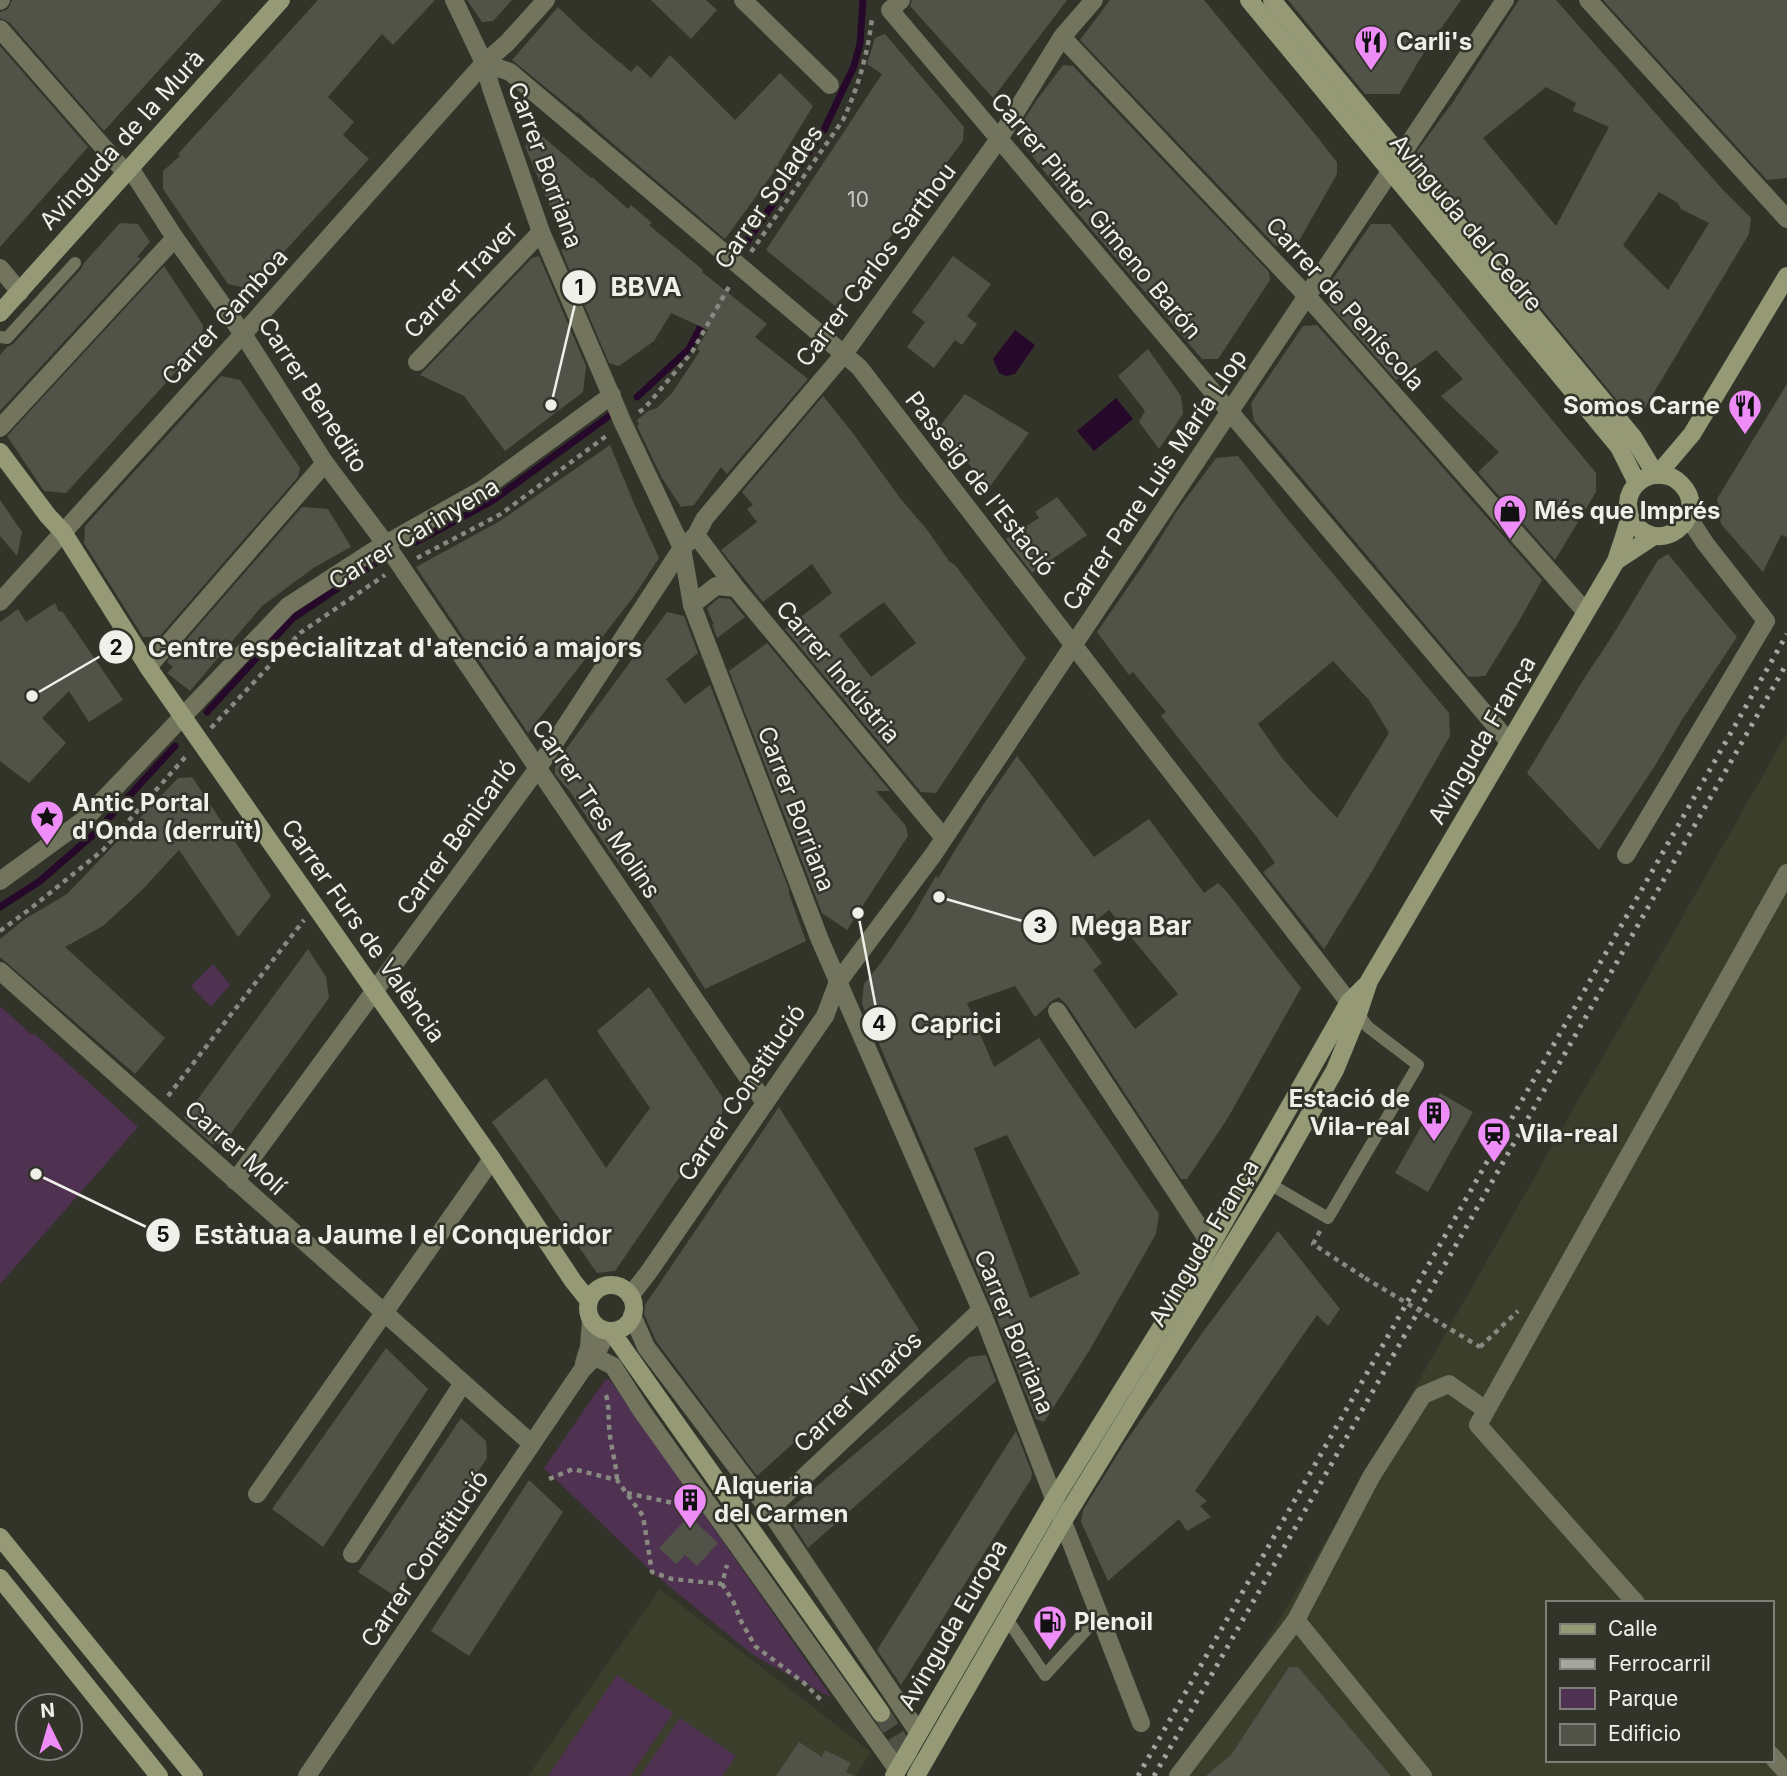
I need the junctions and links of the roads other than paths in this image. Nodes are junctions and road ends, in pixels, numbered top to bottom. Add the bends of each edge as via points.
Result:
1 (281, 0) edge
2 (454, 0) edge
3 (546, 0) edge
4 (743, 0) edge
5 (1094, 0) edge
6 (1249, 0) edge
7 (1272, 0) edge
8 (1505, 0) edge
9 (1588, 0) edge
10 (888, 7) edge
11 (0, 29) edge
12 (1062, 37) junction
13 (484, 63) junction
14 (830, 85) dead end
15 (999, 139) junction
16 (1401, 156) junction
17 (128, 170) junction
18 (1390, 172) junction
19 (1787, 219) edge
20 (541, 232) junction
21 (175, 237) junction
22 (75, 264) dead end
23 (0, 268) edge
24 (1787, 276) edge
25 (20, 292) junction
26 (1307, 296) junction
27 (0, 313) edge
28 (243, 334) junction
29 (0, 337) edge
30 (844, 354) junction
31 (417, 362) dead end
32 (612, 395) junction
33 (1230, 412) junction
34 (0, 428) edge
35 (1692, 434) junction
36 (0, 452) edge
37 (325, 463) junction
38 (1657, 475) junction
39 (1678, 481) junction
40 (1637, 483) junction
41 (1630, 517) junction
42 (1683, 523) junction
43 (63, 532) junction
44 (696, 534) junction
45 (1654, 536) junction
46 (385, 543) junction
47 (682, 548) junction
48 (1616, 561) junction
49 (736, 588) junction
50 (0, 602) edge
51 (692, 605) junction
52 (1585, 611) junction
53 (1074, 646) junction
54 (148, 667) junction
55 (183, 715) junction
56 (1509, 742) junction
57 (538, 768) junction
58 (944, 838) junction
59 (1626, 855) dead end
60 (1787, 873) edge
61 (0, 881) edge
62 (0, 971) edge
63 (838, 982) junction
64 (374, 991) junction
65 (1354, 1008) junction
66 (1057, 1011) dead end
67 (765, 1103) junction
68 (492, 1159) junction
69 (235, 1181) junction
70 (1270, 1184) junction
71 (1210, 1245) junction
72 (631, 1296) junction
73 (589, 1301) junction
74 (981, 1310) junction
75 (384, 1313) junction
76 (592, 1321) junction
77 (619, 1326) junction
78 (589, 1363) junction
79 (638, 1368) junction
80 (463, 1383) junction
81 (641, 1410) junction
82 (1482, 1417) junction
83 (532, 1444) junction
84 (257, 1494) dead end
85 (1054, 1500) junction
86 (769, 1510) junction
87 (1063, 1521) junction
88 (0, 1537) edge
89 (352, 1554) dead end
90 (0, 1578) edge
91 (1634, 1601) edge
92 (1099, 1616) junction
93 (1007, 1619) junction
94 (1296, 1620) junction
95 (881, 1713) tunnel mouth
96 (1141, 1723) dead end
97 (918, 1732) junction
98 (1773, 1757) edge
99 (896, 1773) edge
100 (1787, 1773) edge
101 (159, 1776) edge
102 (194, 1776) edge
103 (307, 1776) edge
104 (916, 1776) edge
105 (1178, 1776) edge
106 (1423, 1776) edge

1 - 17 street, Avinguda de la Murà
2 - 13 street, Carrer Borriana
3 - 13 street, Carrer Gamboa
4 - 14 street
5 - 12 street, Carrer Carlos Sarthou
6 - 18 street, Avinguda del Cedre
7 - 16 street, Avinguda del Cedre
8 - 16 street, Carrer Pare Luis María Llop
9 - 19 street
10 - 15 street, Carrer Pintor Gimeno Barón
11 - 17 street, Carrer Benedito
12 - 15 street, Carrer Carlos Sarthou
12 - 26 street, Carrer de Peníscola
13 - 20 street, Carrer Borriana
13 - 28 street, Carrer Gamboa
13 - 30 street, Passeig de l'Estació via 510,72
15 - 30 street, Carrer Carlos Sarthou
15 - 33 street, Carrer Pintor Gimeno Barón
16 - 18 street, Carrer Pare Luis María Llop
16 - 38 street, Avinguda del Cedre via 1633,437
17 - 21 street, Carrer Benedito
17 - 25 street, Avinguda de la Murà
18 - 26 street, Carrer Pare Luis María Llop
18 - 40 street, Avinguda del Cedre via 1619,447
20 - 31 street, Carrer Traver
20 - 32 street, Carrer Borriana
21 - 28 street, Carrer Benedito
21 - 34 street
22 - 29 lane via 7,338
23 - 25 street
24 - 35 street
25 - 27 street, Avinguda de la Murà
26 - 33 street, Carrer Pare Luis María Llop
26 - 52 street, Carrer de Peníscola
28 - 37 street, Carrer Benedito
28 - 43 street, Carrer Gamboa
30 - 44 street, Carrer Carlos Sarthou
30 - 53 street, Passeig de l'Estació via 859,367
32 - 46 street, Carrer Carinyena via 483,489
32 - 47 street, Carrer Borriana
33 - 53 street, Carrer Pare Luis María Llop
33 - 56 street, Carrer Pintor Gimeno Barón
35 - 38 street
35 - 39 street
36 - 43 street, Carrer Furs de València
37 - 46 street, Carrer Benedito
37 - 54 street
38 - 39 street
38 - 40 street
39 - 42 street via 1688,494 1690,509
40 - 41 street via 1629,499
41 - 45 street via 1640,530
41 - 48 street, Avinguda França
42 - 45 street via 1671,534
42 - 59 street via 1705,543 1766,621
43 - 50 street, Carrer Gamboa
43 - 54 street, Carrer Furs de València
44 - 47 street, Carrer Carlos Sarthou
44 - 49 street, Carrer Indústria
45 - 48 street, Avinguda França
46 - 55 street, Carrer Carinyena via 288,606
46 - 57 street, Carrer Tres Molins
47 - 51 street, Carrer Borriana
47 - 57 street, Carrer Benicarló
48 - 52 street, Avinguda França
49 - 51 street via 716,586
49 - 58 street, Carrer Indústria
51 - 63 street, Carrer Borriana
52 - 56 street, Avinguda França
53 - 58 street, Carrer Pare Luis María Llop
53 - 65 street, Passeig de l'Estació
54 - 55 street, Carrer Furs de València
55 - 61 street, Carrer Carinyena via 85,819
55 - 64 street, Carrer Furs de València
56 - 65 street, Avinguda França
57 - 64 street, Carrer Benicarló
57 - 67 street, Carrer Tres Molins
58 - 63 street, Carrer Pare Luis María Llop
60 - 82 street
62 - 69 street, Carrer Molí
63 - 67 street, Carrer Constitució via 825,1016
63 - 74 street, Carrer Borriana
64 - 68 street, Carrer Furs de València
64 - 69 street, Carrer Benicarló
65 - 70 street, Avinguda França via 1335,1070
65 - 70 lane via 1368,1027 1418,1065 1328,1218
65 - 71 street, Avinguda França
66 - 71 street
67 - 72 street, Carrer Constitució
68 - 73 street, Carrer Furs de València
68 - 75 street
69 - 75 street, Carrer Molí
70 - 87 street, Avinguda França
71 - 85 street, Avinguda França
72 - 73 street via 619,1287 605,1286
72 - 77 street via 634,1308
73 - 76 street
74 - 85 street, Carrer Borriana
74 - 86 street, Carrer Vinaròs
75 - 80 street, Carrer Molí
75 - 84 street
76 - 77 street via 601,1329
76 - 78 street, Carrer Constitució
77 - 78 street, Carrer Constitució
77 - 79 street
77 - 86 street via 646,1347
78 - 81 street via 613,1366
78 - 83 street, Carrer Constitució
79 - 81 street
79 - 95 street
80 - 83 street, Carrer Molí
80 - 89 street
81 - 99 street
82 - 91 street
82 - 94 street via 1449,1384 1423,1395 1371,1477
83 - 103 street, Carrer Constitució
85 - 87 street, Carrer Borriana
85 - 97 street, Avinguda Europa
86 - 97 street
87 - 92 street, Carrer Borriana
87 - 93 street, Avinguda Europa
88 - 102 street
90 - 101 street
92 - 93 lane via 1045,1675
92 - 96 street, Carrer Borriana
93 - 104 street, Avinguda Europa
94 - 105 street
94 - 106 street
97 - 99 street, Avinguda Europa
98 - 100 street

